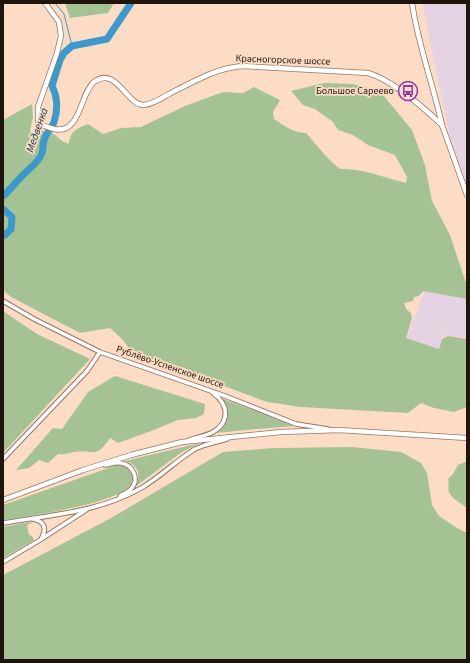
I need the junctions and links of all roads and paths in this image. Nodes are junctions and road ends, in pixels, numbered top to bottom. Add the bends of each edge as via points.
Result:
1 (45, 3) edge
2 (412, 3) edge
3 (442, 125) junction
4 (467, 195) edge
5 (3, 301) edge
6 (100, 352) junction
7 (210, 392) junction
8 (339, 430) junction
9 (251, 435) junction
10 (467, 438) edge
11 (182, 442) junction
12 (3, 459) edge
13 (83, 470) junction
14 (3, 500) edge
15 (105, 504) junction
16 (89, 508) junction
17 (30, 519) junction
18 (3, 523) edge
19 (40, 540) junction
20 (3, 562) edge

1 - 3 main road, Красногорское шоссе via 59,22 61,36 58,53 38,107 38,121 56,130 62,130 70,124 79,112 89,87 98,80 113,81 137,104 143,105 222,69 242,66 372,74 386,81
2 - 3 main road
3 - 4 main road, Красногорское шоссе
5 - 6 street, Рублёво-Успенское шоссе
6 - 7 street, Рублёво-Успенское шоссе
6 - 12 street via 87,371
7 - 8 street, Рублёво-Успенское шоссе via 296,424
7 - 11 street via 224,405 226,412 222,424 212,433
8 - 9 main road, Рублёво-Успенское шоссе
8 - 10 main road, Рублёво-Успенское шоссе
9 - 11 main road, Рублёво-Успенское шоссе
9 - 15 street via 195,449 143,487
11 - 13 main road, Рублёво-Успенское шоссе
13 - 14 main road, Рублёво-Успенское шоссе
13 - 15 street via 120,463 127,464 133,469 135,478 132,488
15 - 16 street
16 - 17 street
16 - 19 street
17 - 18 street
17 - 19 street via 39,520 44,525 45,532
19 - 20 street

